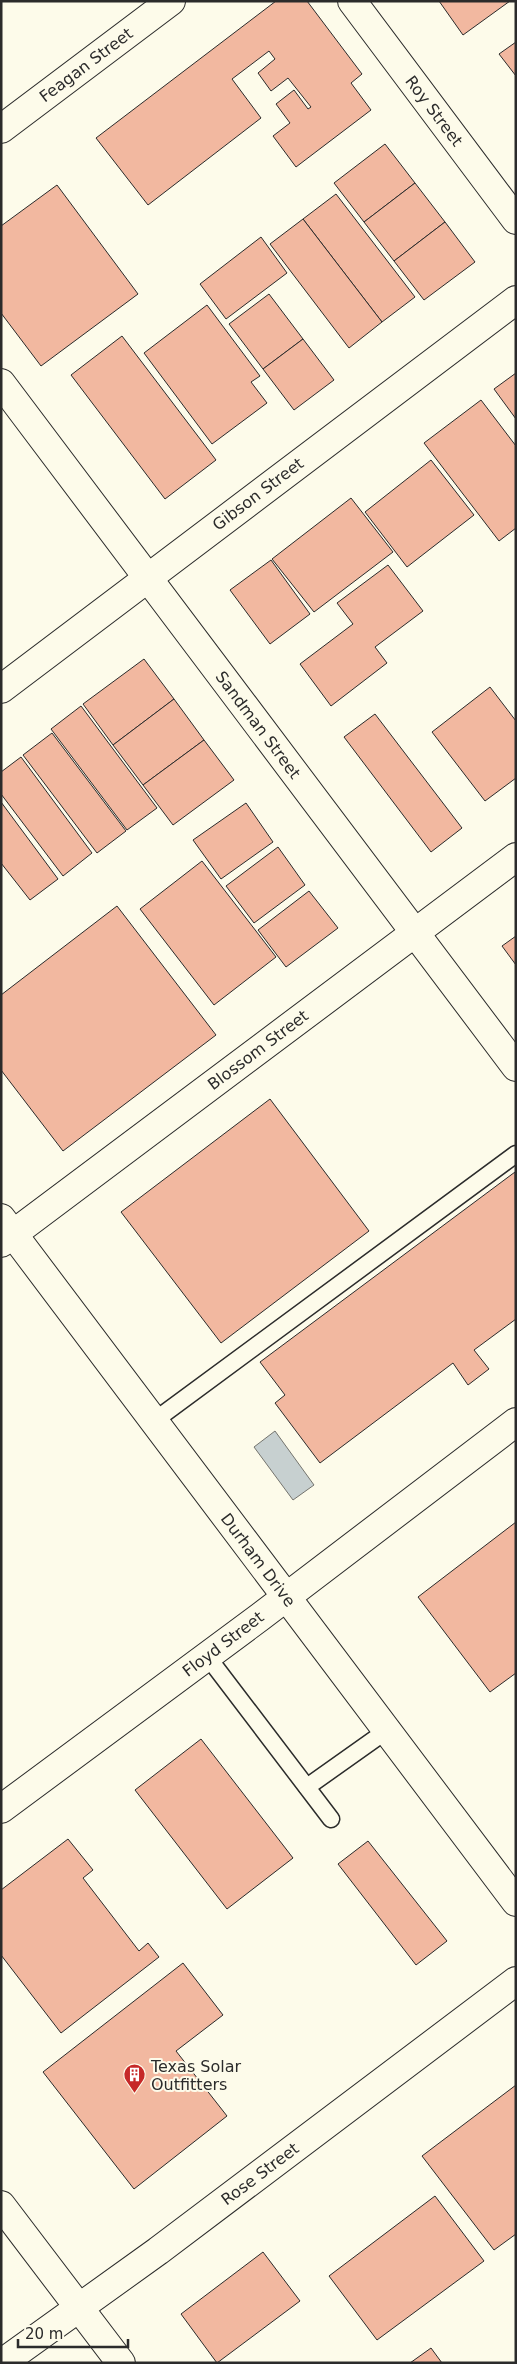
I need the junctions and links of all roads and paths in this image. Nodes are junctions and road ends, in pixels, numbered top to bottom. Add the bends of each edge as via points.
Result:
1 (171, 1) edge
2 (352, 1) edge
3 (1, 130) edge
4 (516, 220) edge
5 (516, 300) edge
6 (5, 395) edge
7 (147, 577) junction
8 (1, 689) edge
9 (516, 857) edge
10 (415, 933) junction
11 (516, 1067) edge
12 (516, 1154) edge
13 (5, 1232) edge
14 (154, 1421) junction
15 (516, 1422) edge
16 (286, 1597) junction
17 (207, 1656) junction
18 (386, 1731) junction
19 (307, 1787) junction
20 (1, 1810) edge
21 (331, 1819) dead end
22 (516, 1902) edge
23 (516, 1981) edge
24 (1, 2205) edge
25 (79, 2307) junction
26 (2, 2363) edge
27 (121, 2363) edge

1 - 3 street, Feagan Street
2 - 4 street, Roy Street
5 - 7 street, Gibson Street
6 - 7 street, Sandman Street
7 - 8 street, Gibson Street
7 - 10 street, Sandman Street
9 - 10 street, Blossom Street
10 - 11 street, Sandman Street
10 - 13 street, Blossom Street
12 - 14 lane
13 - 14 street, Durham Drive
14 - 16 street, Durham Drive
15 - 16 street, Floyd Street
16 - 17 street, Floyd Street
16 - 18 street, Durham Drive
17 - 19 lane
17 - 20 street, Floyd Street
18 - 19 lane
18 - 22 street, Durham Drive
19 - 21 lane
23 - 25 street, Rose Street
24 - 25 street
25 - 26 street, Rose Street
25 - 27 street

